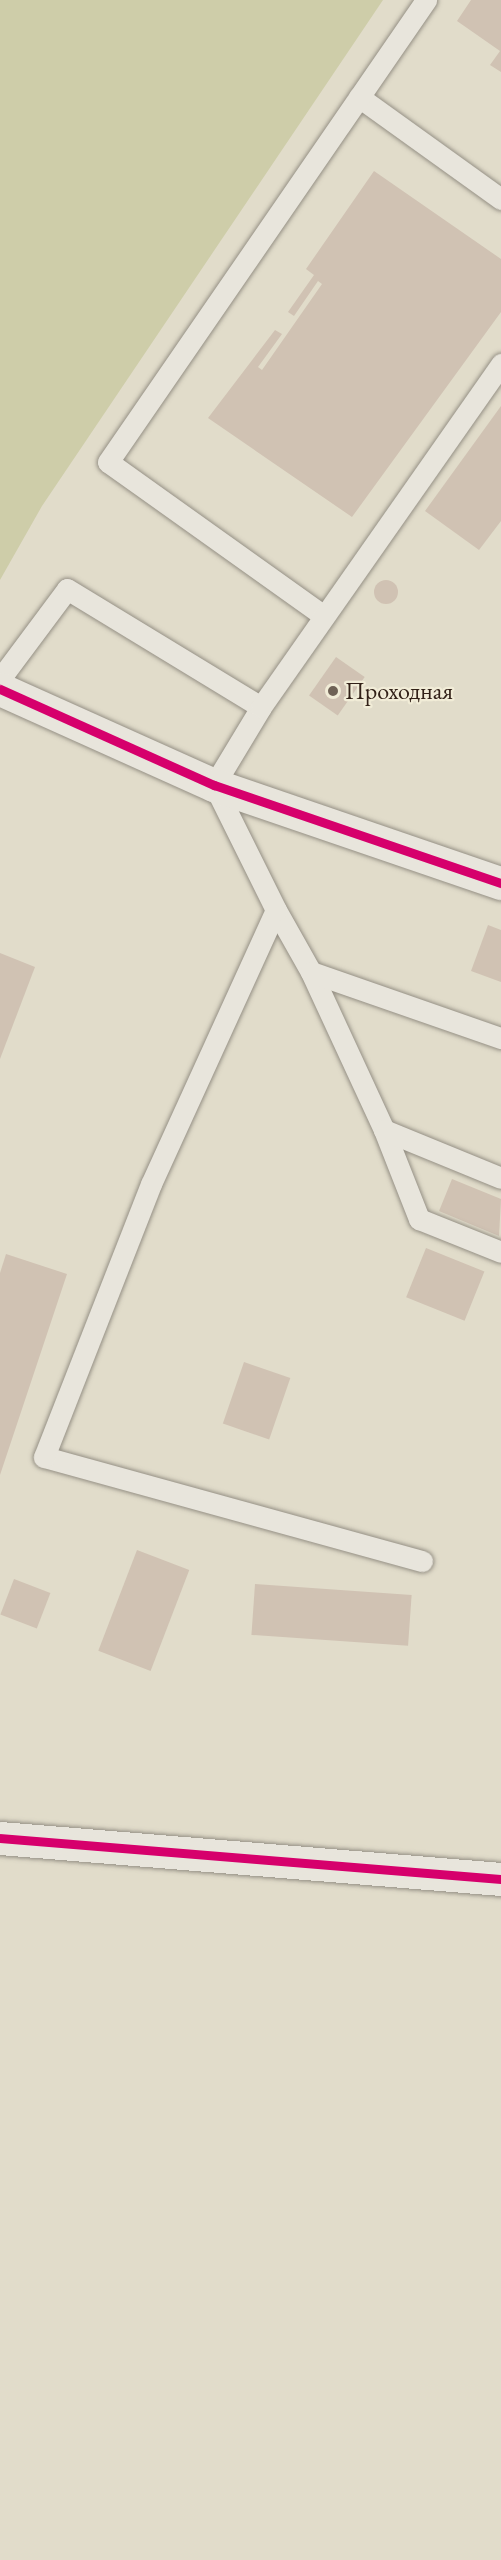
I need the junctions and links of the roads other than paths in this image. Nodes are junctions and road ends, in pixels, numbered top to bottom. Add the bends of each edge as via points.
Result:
1 (426, 0) edge
2 (359, 97) junction
3 (501, 199) edge
4 (501, 364) edge
5 (324, 616) junction
6 (0, 679) edge
7 (0, 689) edge
8 (261, 707) junction
9 (214, 785) junction
10 (501, 884) edge
11 (276, 910) junction
12 (310, 972) junction
13 (501, 1038) edge
14 (384, 1130) junction
15 (501, 1178) edge
16 (501, 1252) edge
17 (422, 1561) dead end
18 (0, 1838) edge
19 (501, 1880) edge

1 - 2 lane
2 - 3 lane
2 - 5 lane via 108,462
4 - 5 lane
5 - 8 lane
6 - 8 lane via 67,589
7 - 9 street
8 - 9 lane
9 - 10 street
9 - 11 lane
11 - 12 lane
11 - 17 lane via 151,1184 44,1457
12 - 13 lane
12 - 14 lane
14 - 15 lane
14 - 16 lane via 419,1219
18 - 19 street

